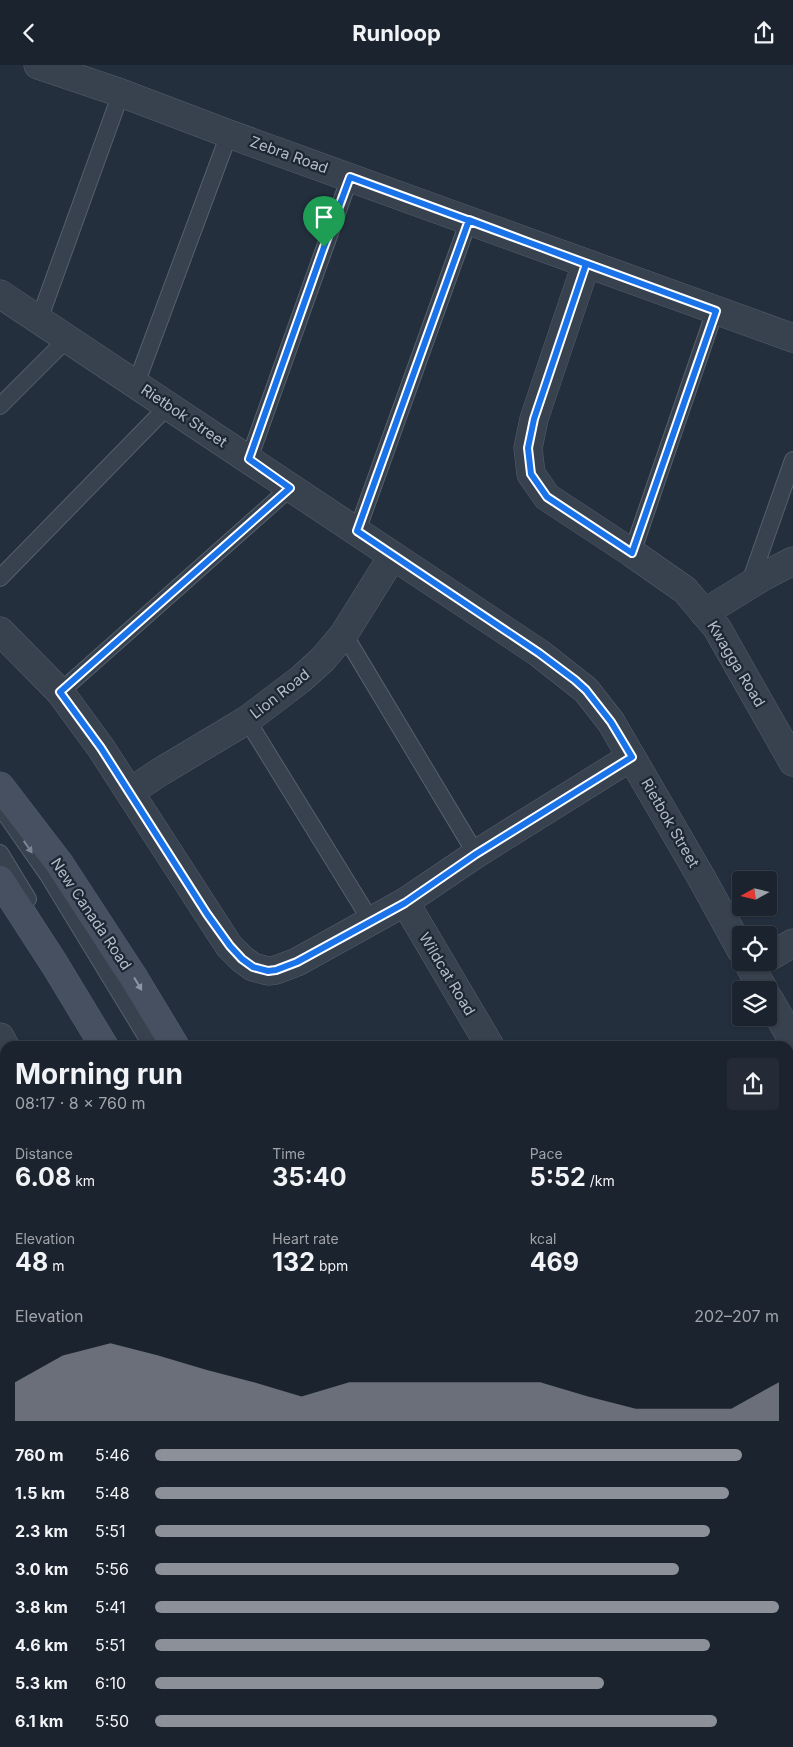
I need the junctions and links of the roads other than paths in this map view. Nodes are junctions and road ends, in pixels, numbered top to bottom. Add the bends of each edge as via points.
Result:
1 (38, 65) edge
2 (121, 93) junction
3 (229, 134) junction
4 (350, 177) junction
5 (469, 220) junction
6 (586, 264) junction
7 (0, 294) edge
8 (716, 311) junction
9 (39, 319) junction
10 (793, 338) edge
11 (67, 339) junction
12 (136, 384) junction
13 (0, 406) edge
14 (167, 407) junction
15 (249, 459) junction
16 (793, 460) edge
17 (290, 488) junction
18 (357, 531) junction
19 (632, 553) junction
20 (392, 557) junction
21 (793, 561) edge
22 (0, 578) edge
23 (749, 585) junction
24 (704, 613) junction
25 (0, 631) edge
26 (344, 634) junction
27 (60, 692) junction
28 (247, 720) junction
29 (632, 757) junction
30 (793, 762) edge
31 (0, 786) edge
32 (130, 792) junction
33 (0, 807) edge
34 (0, 853) edge
35 (476, 854) junction
36 (0, 880) edge
37 (405, 903) junction
38 (371, 921) junction
39 (732, 926) edge
40 (793, 943) edge
41 (777, 952) edge
42 (777, 1013) edge
43 (101, 1041) edge
44 (115, 1041) edge
45 (149, 1041) edge
46 (172, 1041) edge
47 (487, 1041) edge
48 (793, 1041) edge

1 - 2 street, Zebra Road
2 - 3 street, Zebra Road
2 - 9 lane
3 - 4 street, Zebra Road
3 - 12 lane
4 - 5 street, Zebra Road
4 - 15 lane
5 - 6 street, Zebra Road
5 - 18 lane
6 - 8 street, Zebra Road
6 - 19 street, Kwagga Road via 534,419 528,448 531,474 547,497
7 - 9 street, Rietbok Street
8 - 10 street, Zebra Road
8 - 19 lane
9 - 11 street, Rietbok Street
11 - 12 street, Rietbok Street
11 - 13 lane
12 - 14 street, Rietbok Street
14 - 15 street, Rietbok Street
14 - 22 lane
15 - 17 street, Rietbok Street
16 - 23 lane
17 - 18 street, Rietbok Street
17 - 27 lane
18 - 20 street, Rietbok Street
19 - 24 street, Kwagga Road via 685,590
20 - 26 street, Lion Road
20 - 29 street, Rietbok Street via 575,680 611,722
21 - 23 street
23 - 24 street
24 - 30 street, Kwagga Road via 717,628
25 - 27 street
26 - 28 street, Lion Road via 301,679
26 - 35 lane
27 - 32 street
28 - 32 street, Lion Road
28 - 38 lane
29 - 35 street
29 - 39 street, Rietbok Street
31 -> 46 main road, New Canada Road via 59,863
32 - 38 street via 207,914 230,946 253,967 268,971 297,962
33 -> 45 lane, New Canada Road via 48,875
34 - 44 lane
35 - 37 street
36 - 43 main road
37 - 38 street
37 - 47 street, Wildcat Road
40 - 41 street
42 - 48 street

